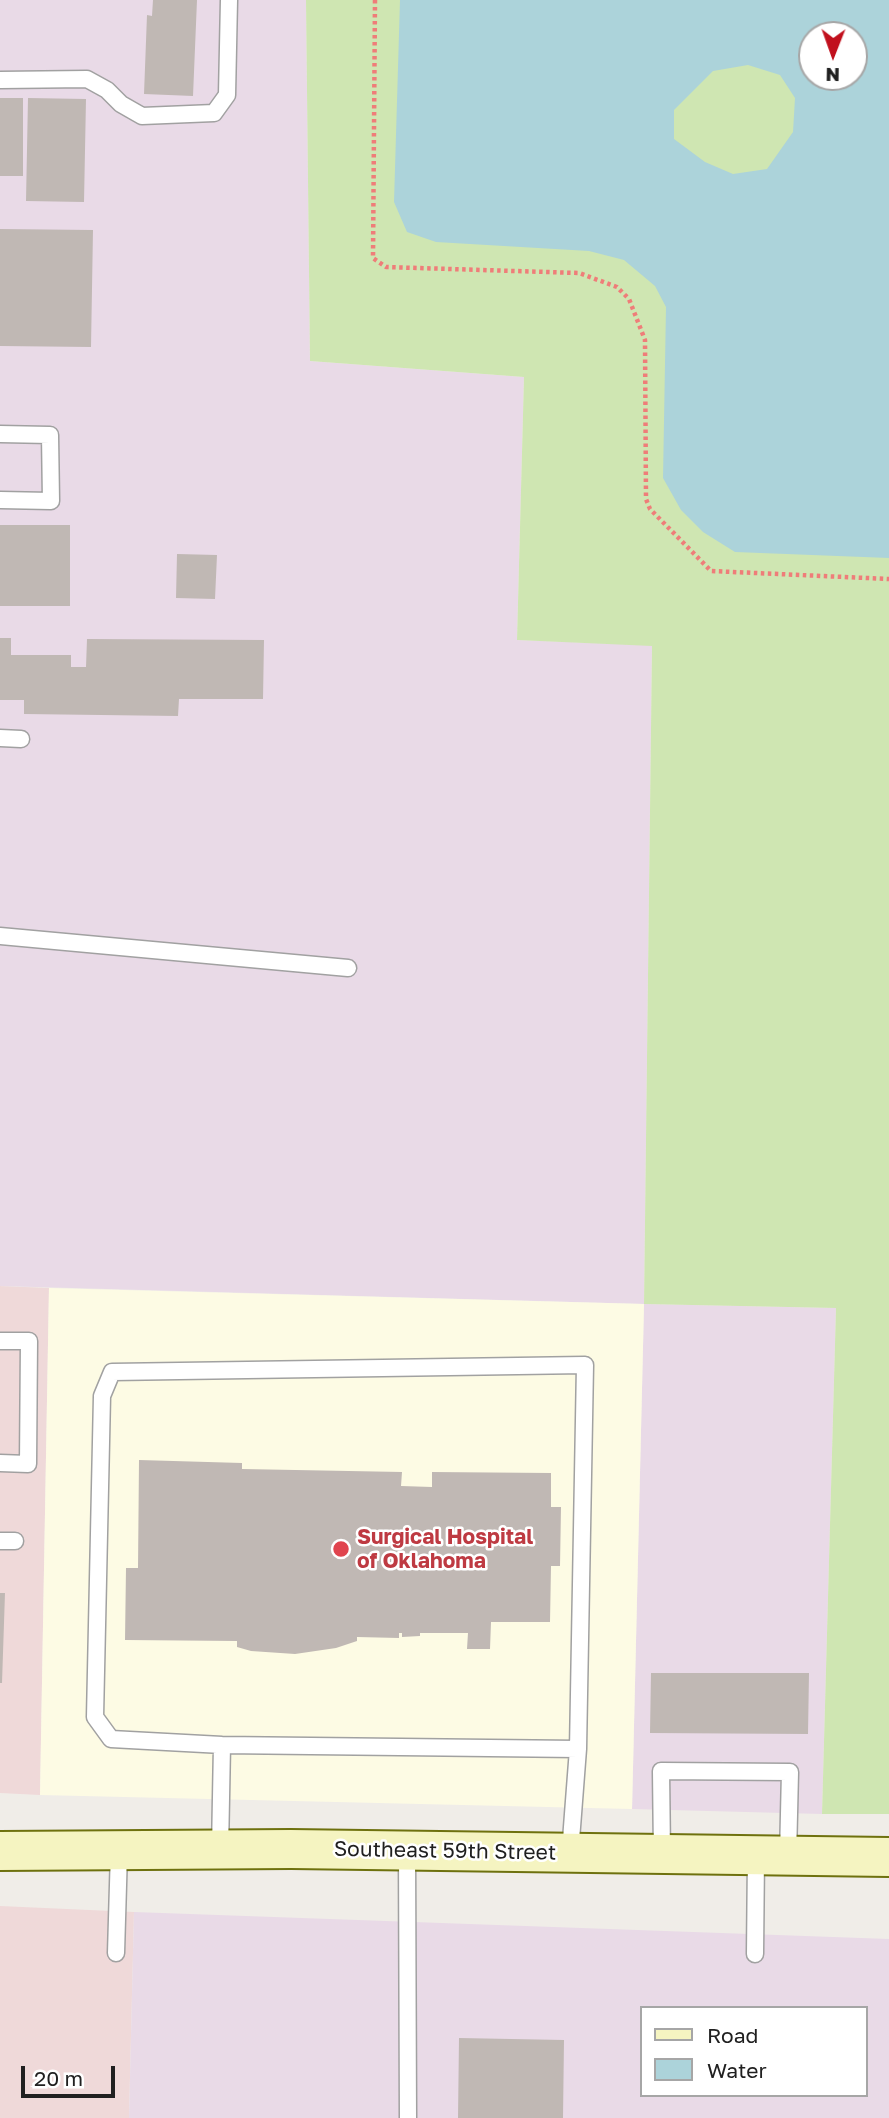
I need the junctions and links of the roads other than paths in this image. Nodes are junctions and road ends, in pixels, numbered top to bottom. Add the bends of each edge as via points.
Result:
1 (229, 0) edge
2 (0, 80) edge
3 (0, 434) edge
4 (0, 500) edge
5 (0, 738) edge
6 (21, 739) dead end
7 (0, 936) edge
8 (348, 968) dead end
9 (0, 1341) edge
10 (0, 1463) edge
11 (222, 1745) junction
12 (578, 1749) junction
13 (220, 1850) junction
14 (0, 1851) edge
15 (119, 1851) junction
16 (407, 1851) junction
17 (570, 1853) junction
18 (662, 1854) junction
19 (772, 1855) junction
20 (889, 1857) edge
21 (116, 1953) dead end
22 (755, 1954) dead end
23 (408, 2118) edge

1 - 2 lane via 227,95 214,113 142,116 87,79
3 - 4 lane via 50,435 51,501
5 - 6 lane
7 - 8 lane
9 - 10 lane via 29,1341 29,1354 28,1464
11 - 12 lane
11 - 12 lane via 111,1739 95,1717 102,1396 112,1372 585,1365
11 - 13 lane
12 - 17 lane
13 - 15 main road, Southeast 59th Street
13 - 16 main road, Southeast 59th Street
14 - 15 main road, Southeast 59th Street
15 - 21 lane
16 - 17 main road, Southeast 59th Street
16 - 23 lane
17 - 18 main road, Southeast 59th Street
18 - 19 main road, Southeast 59th Street
18 - 19 lane via 661,1771 790,1772
19 - 20 main road, Southeast 59th Street
19 - 22 lane

